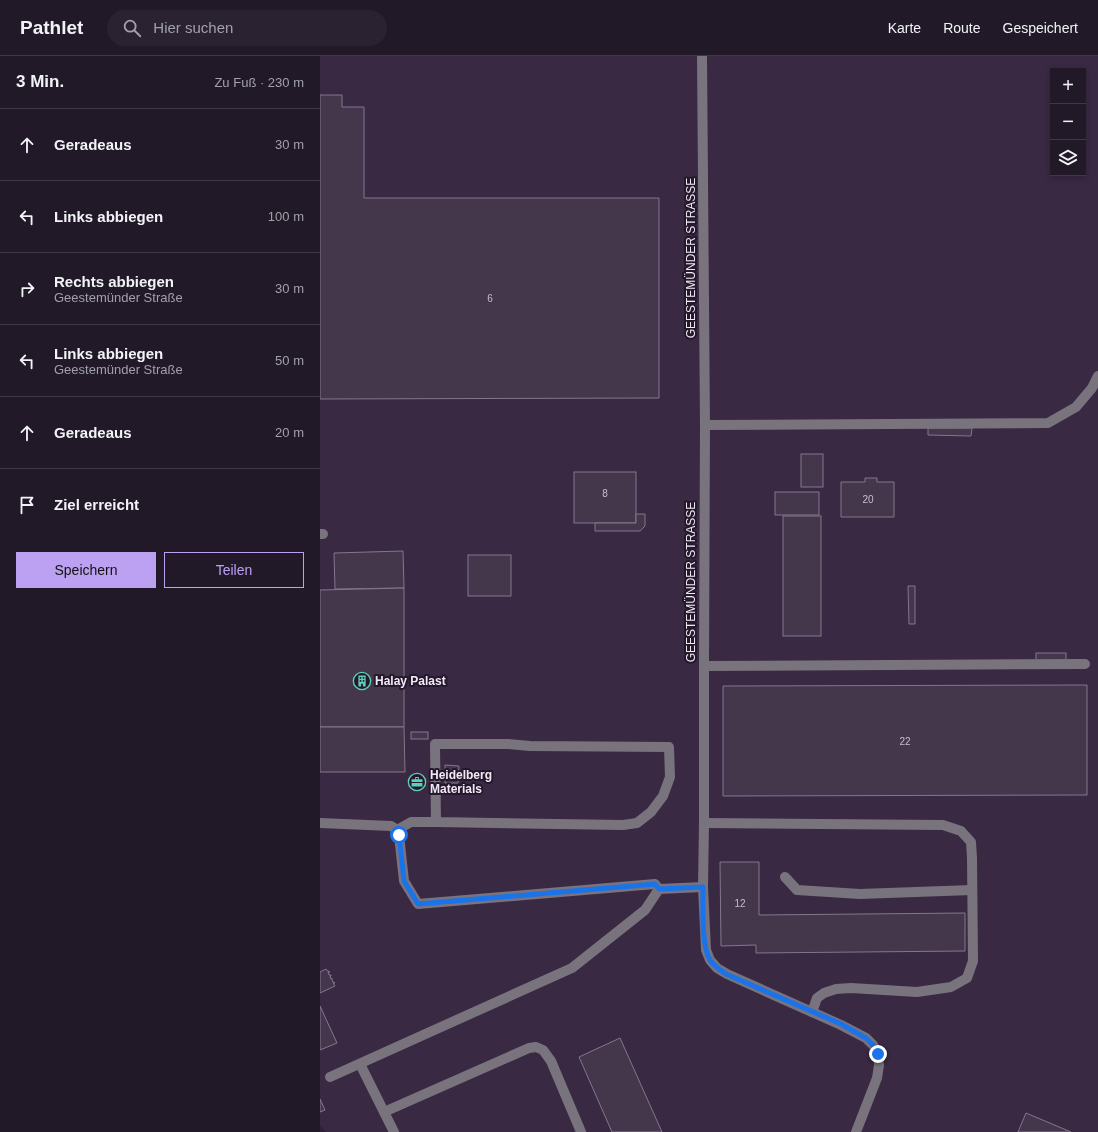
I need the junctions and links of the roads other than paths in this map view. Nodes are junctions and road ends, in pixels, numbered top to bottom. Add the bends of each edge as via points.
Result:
1 (702, 56) edge
2 (1098, 376) edge
3 (705, 425) junction
4 (1085, 664) dead end
5 (704, 666) junction
6 (436, 822) junction
7 (320, 823) edge
8 (704, 823) junction
9 (397, 830) junction
10 (785, 877) dead end
11 (703, 887) junction
12 (659, 889) junction
13 (972, 890) junction
14 (812, 1012) junction
15 (360, 1064) junction
16 (330, 1077) dead end
17 (384, 1112) junction
18 (394, 1132) edge
19 (581, 1132) edge
20 (856, 1132) edge

1 - 3 street, GEESTEMÜNDER STRASSE
2 - 3 street via 1092,388 1076,407 1048,423
3 - 5 street, GEESTEMÜNDER STRASSE
4 - 5 street
5 - 8 street, GEESTEMÜNDER STRASSE
6 - 6 street via 623,825 637,823 651,812 663,796 670,777 669,746 435,744
6 - 9 street via 411,822
7 - 9 street via 391,826
8 - 11 street, GEESTEMÜNDER STRASSE
8 - 13 street via 943,825 961,831 971,842
9 - 12 street via 404,881 418,904 655,884
10 - 13 street via 797,890 860,894
11 - 12 street
11 - 14 street, GEESTEMÜNDER STRASSE via 706,950 710,960 726,974
12 - 15 street via 645,910 572,968
13 - 14 street via 972,961 966,978 951,987 917,992 836,989 817,998
14 - 20 street, GEESTEMÜNDER STRASSE via 866,1038 878,1054 877,1078
15 - 16 street
15 - 17 street
17 - 18 street
17 - 19 street via 536,1047 543,1050 551,1061

